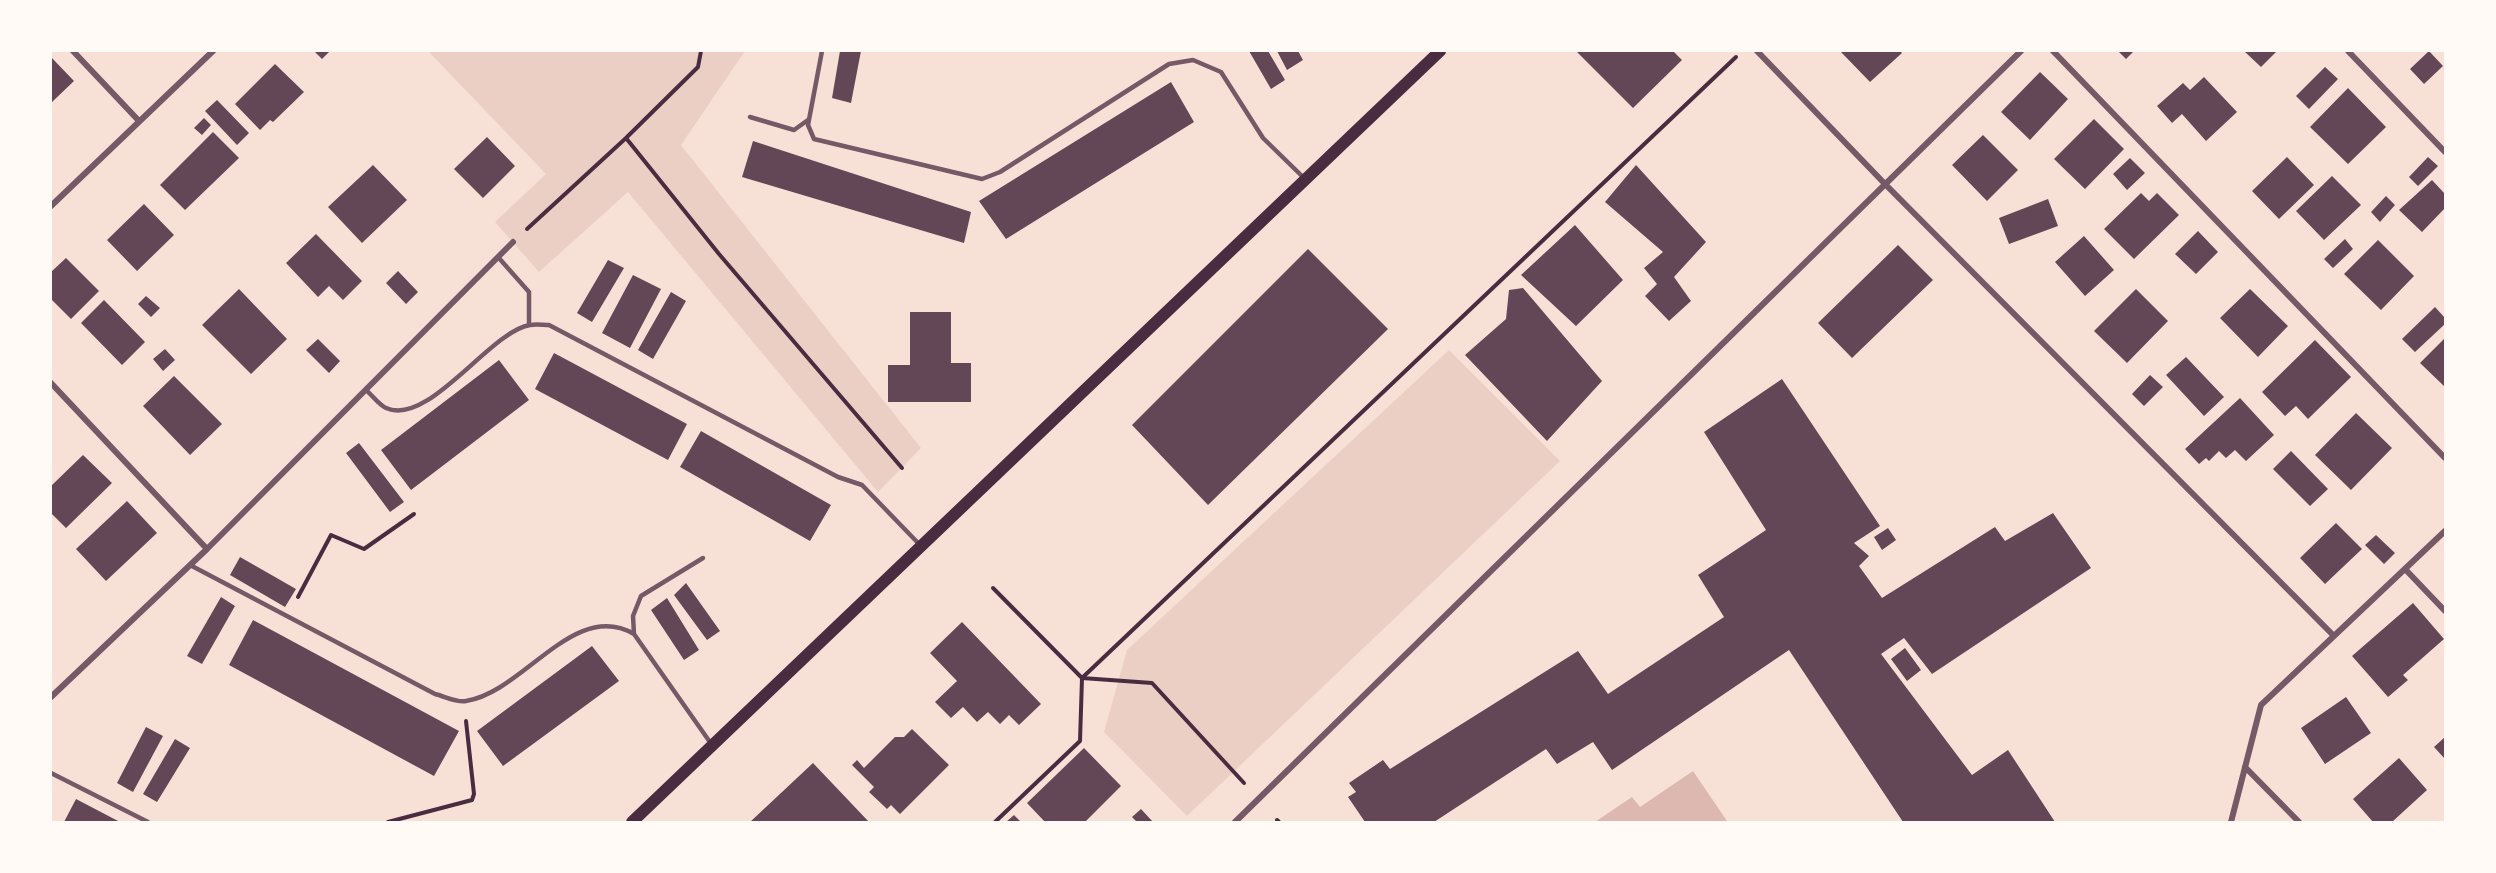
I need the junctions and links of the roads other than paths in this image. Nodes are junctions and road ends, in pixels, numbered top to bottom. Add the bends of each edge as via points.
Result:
1 (73, 51) edge
2 (213, 51) edge
3 (822, 51) edge
4 (1440, 51) edge
5 (1757, 51) edge
6 (2020, 51) edge
7 (2053, 51) edge
8 (2348, 51) edge
9 (750, 117) dead end
10 (808, 120) junction
11 (139, 121) junction
12 (2445, 152) edge
13 (1305, 180) junction
14 (1885, 184) junction
15 (51, 206) edge
16 (513, 242) road end
17 (498, 257) junction
18 (529, 324) junction
19 (51, 383) edge
20 (366, 390) junction
21 (2445, 458) edge
22 (2445, 531) edge
23 (921, 546) junction
24 (207, 549) junction
25 (703, 558) dead end
26 (190, 565) junction
27 (2405, 569) junction
28 (2445, 611) edge
29 (634, 634) junction
30 (2334, 636) junction
31 (51, 698) edge
32 (712, 746) junction
33 (2245, 766) junction
34 (51, 773) edge
35 (148, 822) edge
36 (632, 822) edge
37 (1235, 822) edge
38 (2230, 822) edge
39 (2299, 822) edge

1 - 11 street
2 - 11 street
3 - 10 lane
4 - 13 main road
5 - 14 street
6 - 14 street
7 - 21 street
8 - 12 street
9 - 10 lane via 794,130
10 - 13 lane via 814,139 981,179 1000,172 1169,64 1193,60 1221,72 1263,138
11 - 15 street
13 - 23 main road
14 - 30 street
14 - 37 street
16 - 17 street
17 - 18 lane via 529,292
17 - 20 street
18 - 20 lane via 409,411 386,408
18 - 23 lane via 549,325 838,477 862,485
19 - 24 street
20 - 24 street
22 - 27 street
23 - 32 main road
24 - 26 street
25 - 29 lane via 641,596 633,616
26 - 29 lane via 435,694 464,702 488,695 581,631 602,625 620,626
26 - 31 street
27 - 28 street
27 - 30 street
29 - 32 lane
30 - 33 street via 2261,705
32 - 36 main road
33 - 38 street
33 - 39 street
34 - 35 lane

